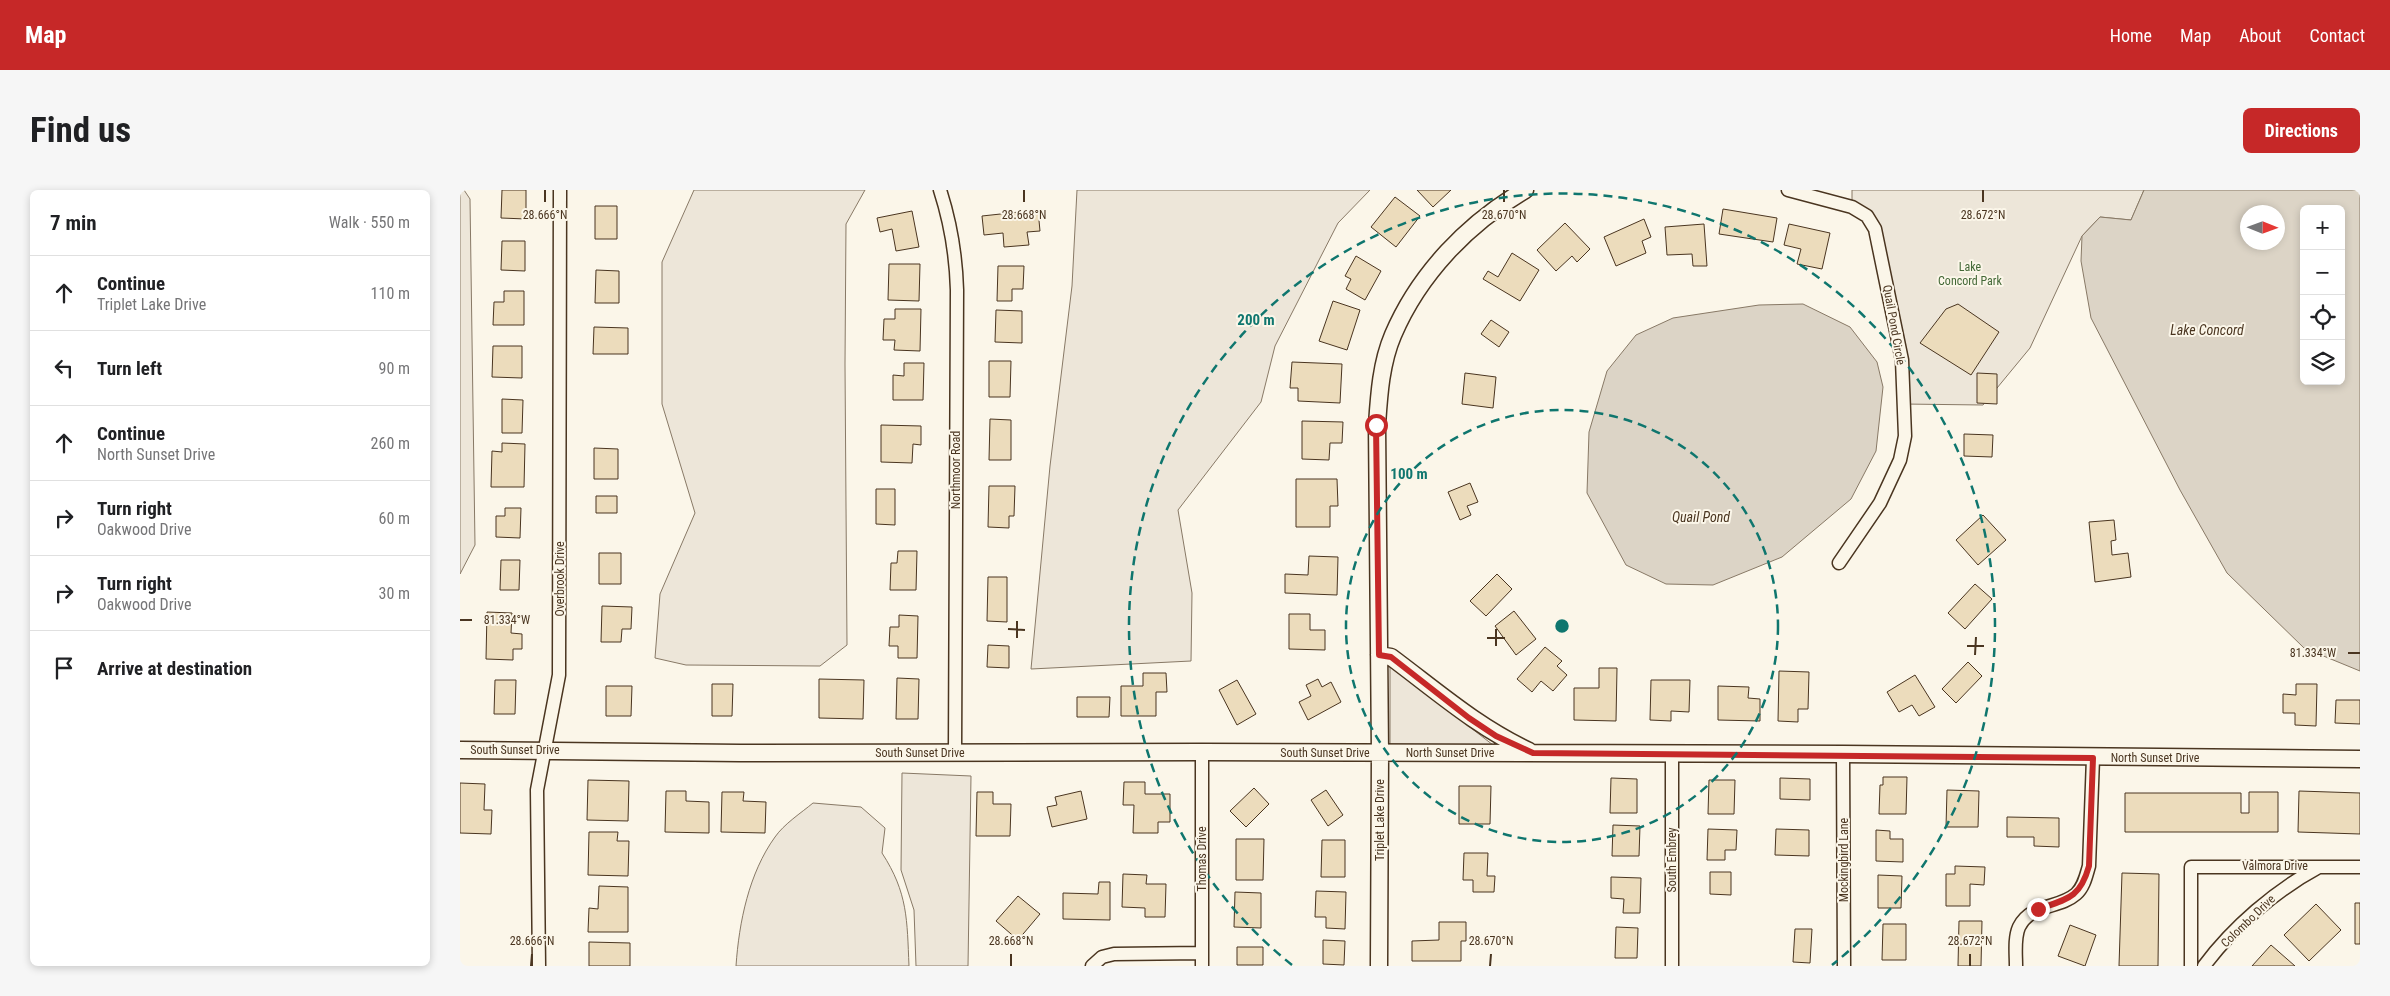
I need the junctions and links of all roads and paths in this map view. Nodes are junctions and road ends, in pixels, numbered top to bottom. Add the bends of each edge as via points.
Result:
1 (560, 190) edge
2 (940, 190) edge
3 (1525, 190) edge
4 (1788, 190) edge
5 (1840, 563) dead end
6 (1379, 655) junction
7 (460, 750) edge
8 (545, 750) junction
9 (1202, 752) junction
10 (955, 753) junction
11 (1380, 753) junction
12 (1533, 753) junction
13 (1672, 754) junction
14 (1843, 754) junction
15 (2093, 758) junction
16 (2360, 760) edge
17 (2321, 866) junction
18 (2360, 866) edge
19 (1202, 959) edge
20 (539, 966) edge
21 (1092, 966) edge
22 (1379, 966) edge
23 (1672, 966) edge
24 (1844, 966) edge
25 (2016, 966) edge
26 (2191, 966) edge
27 (2204, 966) edge

1 - 8 street, Overbrook Drive via 559,675
2 - 10 street, Northmoor Road via 956,253 957,290
3 - 6 street, Triplet Lake Drive via 1497,207 1444,254 1410,301 1392,336 1379,384 1376,425
4 - 5 street, Quail Pond Circle via 1852,207 1867,216 1875,230 1902,360 1904,436 1900,460 1880,503
6 - 11 street, Triplet Lake Drive
6 - 12 street via 1391,657 1496,736
7 - 8 street, South Sunset Drive
8 - 10 street, South Sunset Drive
8 - 20 street, Overbrook Drive via 537,790
9 - 10 street, South Sunset Drive
9 - 11 street, South Sunset Drive
9 - 19 street, Thomas Drive
11 - 12 street, North Sunset Drive
11 - 22 street, Triplet Lake Drive
12 - 13 street, North Sunset Drive
13 - 14 street, North Sunset Drive
13 - 23 street, South Embrey
14 - 15 street, North Sunset Drive
14 - 24 street, Mockingbird Lane
15 - 16 street, North Sunset Drive
15 - 25 street via 2089,866 2085,882 2076,894 2065,901 2038,909 2027,917 2019,927
17 - 18 street, Valmora Drive
17 - 26 street, Valmora Drive via 2191,867
17 - 27 street, Colombo Drive via 2292,882 2263,904
19 - 21 street via 1114,954 1102,957

